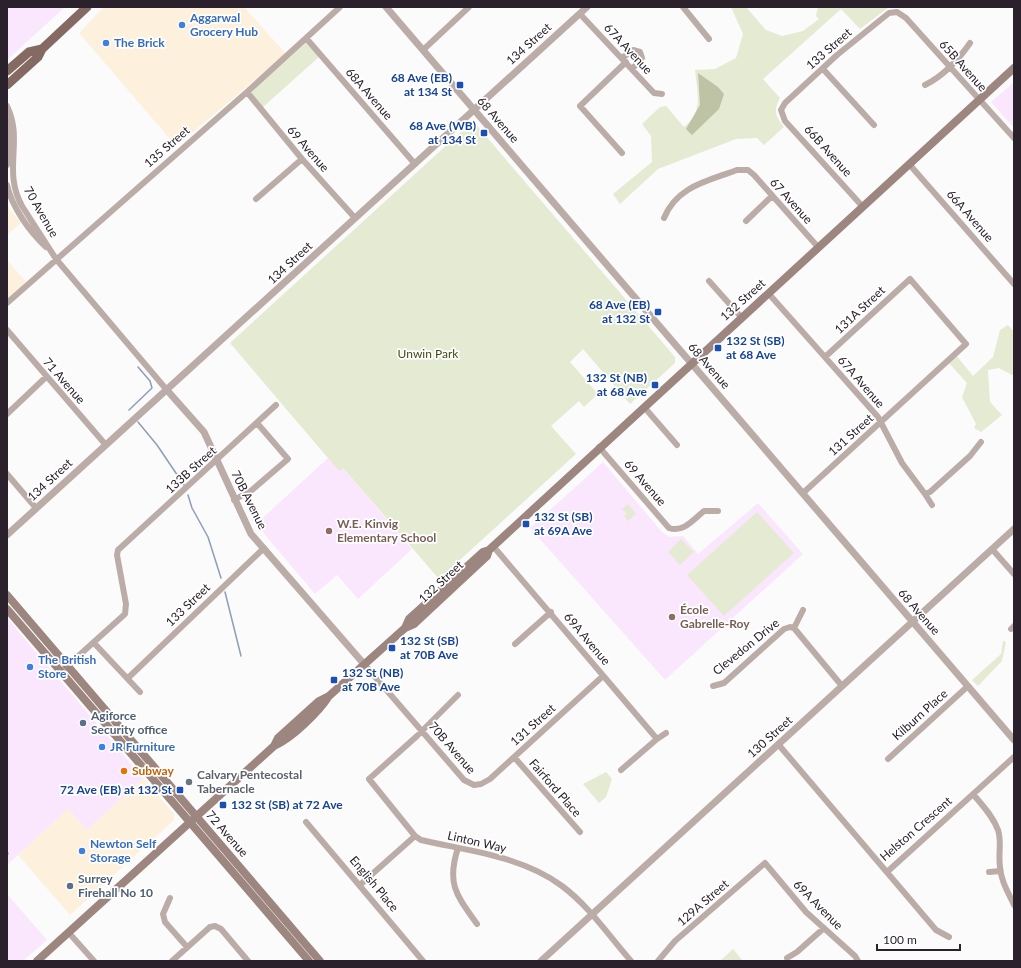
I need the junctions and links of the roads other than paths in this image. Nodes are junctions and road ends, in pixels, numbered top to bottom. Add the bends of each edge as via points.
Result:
1 (87, 7) edge
2 (340, 7) edge
3 (386, 7) edge
4 (470, 7) edge
5 (587, 7) edge
6 (683, 7) edge
7 (894, 11) joint
8 (580, 14) junction
9 (306, 38) junction
10 (709, 40) dead end
11 (970, 43) dead end
12 (42, 49) junction
13 (423, 50) junction
14 (624, 60) junction
15 (949, 66) junction
16 (1014, 68) edge
17 (632, 69) junction
18 (823, 69) junction
19 (7, 71) edge
20 (7, 85) edge
21 (925, 85) dead end
22 (247, 92) junction
23 (662, 94) dead end
24 (979, 100) junction
25 (7, 106) edge
26 (781, 108) joint
27 (474, 110) junction
28 (7, 118) edge
29 (874, 125) dead end
30 (1014, 138) edge
31 (622, 153) dead end
32 (302, 159) junction
33 (414, 164) junction
34 (909, 164) junction
35 (7, 165) edge
36 (7, 184) edge
37 (772, 196) junction
38 (256, 199) dead end
39 (863, 207) junction
40 (355, 218) junction
41 (664, 218) dead end
42 (746, 220) dead end
43 (818, 247) junction
44 (50, 251) junction
45 (56, 259) junction
46 (709, 281) dead end
47 (1014, 284) edge
48 (768, 294) junction
49 (7, 303) edge
50 (742, 318) junction
51 (7, 330) edge
52 (966, 344) joint
53 (825, 357) junction
54 (692, 363) junction
55 (46, 377) junction
56 (166, 389) junction
57 (276, 405) dead end
58 (644, 407) junction
59 (7, 414) edge
60 (881, 422) junction
61 (257, 423) junction
62 (981, 442) dead end
63 (105, 444) junction
64 (677, 445) dead end
65 (599, 447) junction
66 (218, 460) junction
67 (7, 474) edge
68 (803, 493) junction
69 (928, 493) junction
70 (234, 500) junction
71 (932, 505) dead end
72 (36, 508) junction
73 (718, 511) dead end
74 (1014, 529) edge
75 (7, 535) edge
76 (264, 548) junction
77 (491, 548) junction
78 (992, 549) junction
79 (1014, 574) edge
80 (7, 595) edge
81 (7, 609) edge
82 (803, 610) dead end
83 (551, 612) junction
84 (912, 621) junction
85 (794, 628) junction
86 (94, 643) junction
87 (515, 644) dead end
88 (364, 664) junction
89 (67, 666) junction
90 (61, 672) junction
91 (604, 676) junction
92 (128, 678) junction
93 (713, 686) dead end
94 (842, 686) junction
95 (968, 686) junction
96 (140, 692) dead end
97 (458, 695) dead end
98 (422, 730) junction
99 (666, 733) dead end
100 (657, 739) junction
101 (1014, 740) edge
102 (778, 744) junction
103 (514, 757) junction
104 (1014, 757) edge
105 (888, 759) dead end
106 (621, 770) dead end
107 (474, 786) joint
108 (973, 794) junction
109 (196, 817) junction
110 (306, 822) dead end
111 (190, 823) junction
112 (580, 832) dead end
113 (414, 836) junction
114 (458, 848) junction
115 (765, 863) joint
116 (1000, 871) junction
117 (887, 872) junction
118 (989, 872) dead end
119 (360, 884) junction
120 (170, 898) dead end
121 (1014, 905) edge
122 (591, 914) junction
123 (477, 924) dead end
124 (824, 928) junction
125 (69, 933) junction
126 (949, 937) dead end
127 (187, 947) junction
128 (787, 958) dead end
129 (37, 961) edge
130 (94, 961) edge
131 (172, 961) edge
132 (248, 961) edge
133 (309, 961) edge
134 (320, 961) edge
135 (423, 961) edge
136 (541, 961) edge
137 (631, 961) edge
138 (658, 961) edge
139 (858, 961) edge

1 - 12 main road
2 - 9 street, 135 Street
3 - 13 street, 68 Avenue
4 - 13 street
5 - 8 street, 134 Street
6 - 10 street
7 - 15 street, 65B Avenue via 906,18
7 - 18 street, 133 Street via 873,25
8 - 14 street, 67A Avenue
8 - 27 street, 134 Street
9 - 22 street, 135 Street
9 - 33 street, 68A Avenue
11 - 15 street via 963,54
12 - 19 main road via 28,52
12 - 20 main road via 38,57
13 - 27 street, 68 Avenue
14 - 17 street, 67A Avenue
14 - 17 street via 633,50 640,52 642,58
14 - 31 street via 580,106
15 - 21 street
15 - 24 street, 65B Avenue
16 - 24 main road, 132 Street
17 - 23 street, 67A Avenue via 654,93
18 - 26 street, 133 Street
18 - 29 street
22 - 32 street, 69 Avenue
22 - 45 street, 135 Street
24 - 30 street, 65B Avenue
24 - 34 main road, 132 Street
25 - 44 street, 70 Avenue via 15,136 12,170 14,187 22,206
26 - 39 street, 66B Avenue via 786,121
27 - 33 street, 134 Street
27 - 54 street, 68 Avenue
28 - 35 street via 10,136
32 - 38 street
32 - 40 street, 69 Avenue
33 - 40 street, 134 Street
34 - 39 main road, 132 Street
34 - 47 street, 66A Avenue
36 - 44 street, 70 Avenue via 18,212 40,242
37 - 41 street, 67 Avenue via 748,170 738,170 686,190 669,206
37 - 42 street
37 - 43 street, 67 Avenue
39 - 43 main road, 132 Street
40 - 56 street, 134 Street
43 - 48 main road, 132 Street
44 - 45 street, 70B Avenue
45 - 49 street, 135 Street
45 - 56 street, 70B Avenue
46 - 50 street
48 - 50 main road, 132 Street
48 - 53 street, 67A Avenue
50 - 54 main road, 132 Street
51 - 55 street, 71 Avenue
52 - 53 street, 131A Street via 910,279
52 - 60 street, 131 Street
53 - 60 street, 67A Avenue
54 - 58 main road, 132 Street
54 - 68 street, 68 Avenue
55 - 59 street
55 - 63 street, 71 Avenue
56 - 63 street, 134 Street
56 - 66 street, 70B Avenue via 202,430
57 - 61 street, 133B Street
58 - 64 street
58 - 65 main road, 132 Street
60 - 68 street, 131 Street
60 - 69 street, 67A Avenue via 902,463
61 - 66 street, 133B Street
61 - 70 street via 288,459 252,490
62 - 69 street via 970,456
63 - 72 street, 134 Street
65 - 73 street, 69 Avenue via 669,528 676,531 704,511
65 - 77 main road, 132 Street
66 - 70 street, 70B Avenue
66 - 86 street, 133B Street via 118,550 125,612
67 - 72 street
68 - 84 street, 68 Avenue
69 - 71 street, 67A Avenue
70 - 76 street, 70B Avenue via 252,534
72 - 75 street, 134 Street
74 - 78 street, 130 Street
76 - 88 street, 70B Avenue
76 - 92 street, 133 Street
77 - 83 street, 69A Avenue
77 - 88 main road, 132 Street via 487,556 414,624 404,628
78 - 79 street
78 - 84 street, 130 Street
80 - 89 main road, 72 Avenue
81 - 90 main road, 72 Avenue
82 - 85 street, Clevedon Drive
83 - 87 street
83 - 91 street, 69A Avenue
84 - 94 street, 130 Street
84 - 95 street, 68 Avenue
85 - 93 street, Clevedon Drive via 784,629 724,683
85 - 94 street, Clevedon Drive
86 - 89 street
86 - 92 street
88 - 98 street, 70B Avenue
88 - 109 main road, 132 Street via 329,696 324,705 283,742 274,746
89 - 90 street
89 - 109 main road, 72 Avenue
90 - 111 main road, 72 Avenue
91 - 100 street, 69A Avenue
91 - 103 street, 131 Street
92 - 96 street
94 - 102 street, 130 Street
95 - 101 street, 68 Avenue
95 - 105 street, Kilburn Place
97 - 98 street
98 - 107 street, 70B Avenue via 464,780
98 - 113 street via 369,779
99 - 100 street
100 - 106 street
102 - 117 street, Helston Crescent
102 - 122 street, 130 Street
103 - 107 street, 131 Street via 490,779
103 - 112 street, Fairford Place
104 - 108 street, Helston Crescent
108 - 116 street via 997,828 1000,837
108 - 117 street, Helston Crescent
109 - 111 main road, 132 Street
109 - 134 main road, 72 Avenue
110 - 119 street, English Place
111 - 125 main road, 132 Street
111 - 133 main road, 72 Avenue
113 - 114 street, Linton Way via 421,840
113 - 119 street
114 - 122 street, Linton Way via 521,864 563,887
114 - 123 street via 452,865 453,882 458,896
115 - 124 street, 69A Avenue via 806,912
115 - 138 street, 129A Street via 676,941
116 - 118 street
116 - 121 street via 1001,879
117 - 126 street via 936,930
119 - 135 street, English Place
120 - 127 street via 163,914 165,922
122 - 136 street, 130 Street
122 - 137 street
124 - 128 street
124 - 139 street, 69A Avenue
125 - 129 main road, 132 Street
125 - 130 street
127 - 131 street
127 - 132 street via 214,926 221,929

